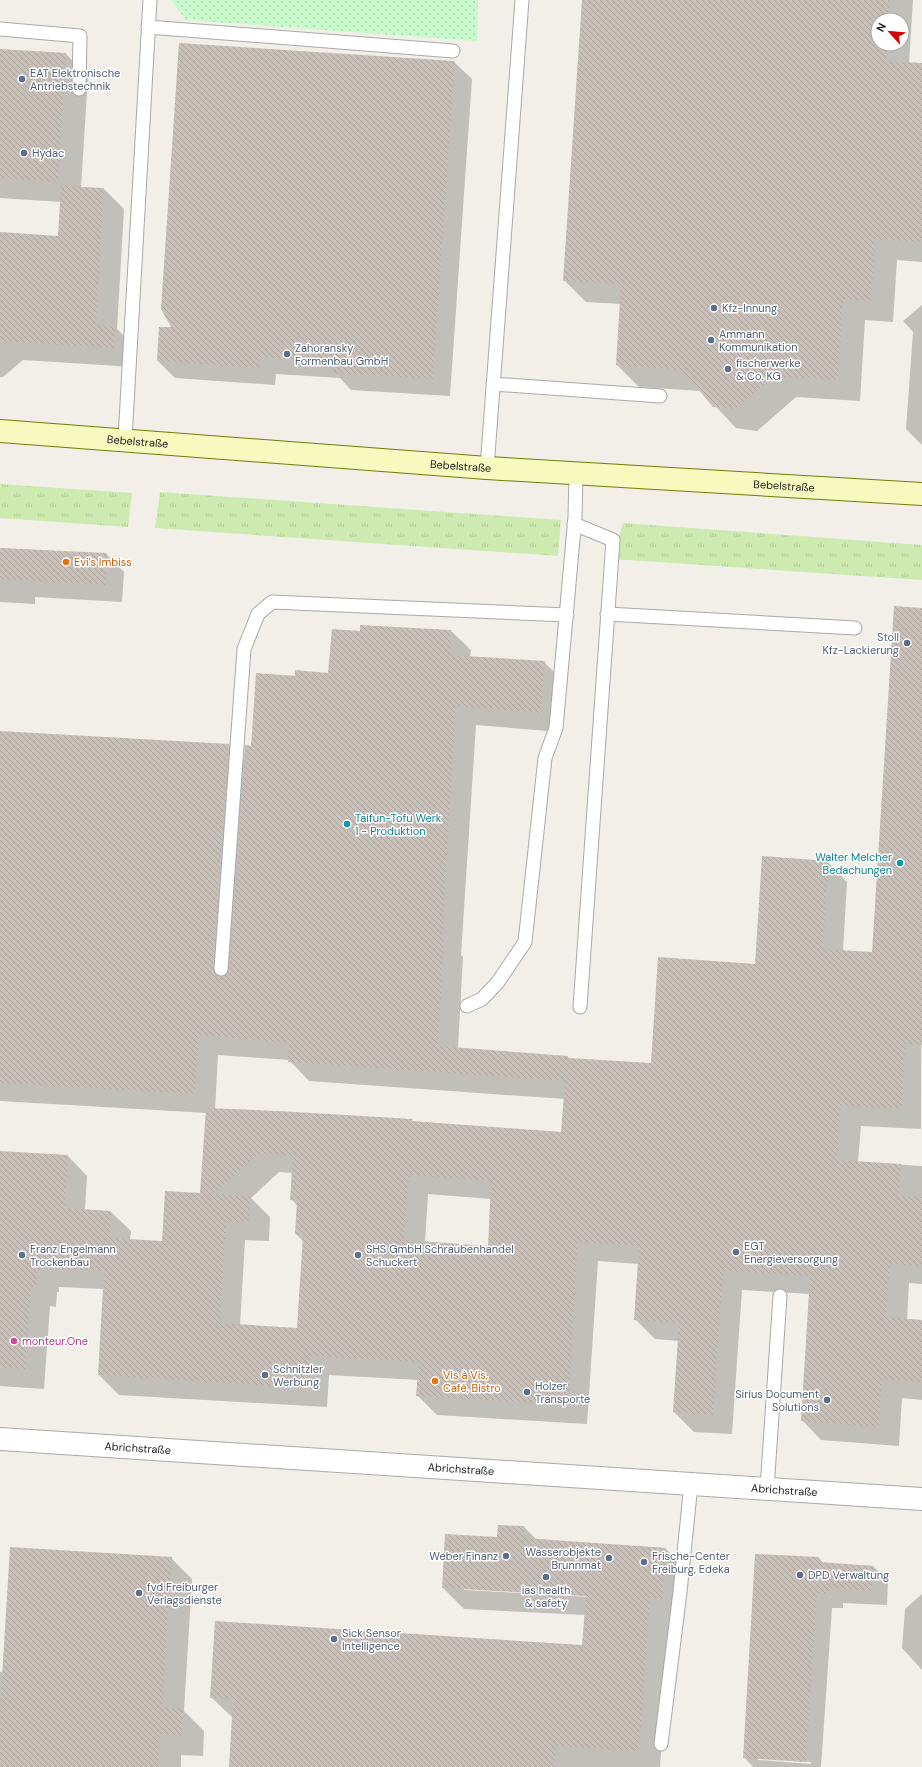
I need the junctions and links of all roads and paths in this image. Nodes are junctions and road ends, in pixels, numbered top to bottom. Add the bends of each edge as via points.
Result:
1 (150, 0) edge
2 (522, 0) edge
3 (148, 27) junction
4 (0, 29) edge
5 (453, 51) dead end
6 (79, 89) dead end
7 (493, 384) junction
8 (660, 396) dead end
9 (0, 431) edge
10 (125, 439) junction
11 (486, 468) junction
12 (576, 473) junction
13 (922, 494) edge
14 (574, 524) junction
15 (607, 614) junction
16 (567, 615) junction
17 (855, 628) dead end
18 (221, 969) dead end
19 (467, 1006) dead end
20 (580, 1007) dead end
21 (780, 1296) dead end
22 (0, 1439) edge
23 (691, 1484) junction
24 (767, 1489) junction
25 (922, 1499) edge
26 (661, 1744) dead end

1 - 3 lane
2 - 7 lane
3 - 5 lane
3 - 10 lane
4 - 6 lane via 80,36
7 - 8 lane
7 - 11 lane
9 - 10 street, Bebelstraße
10 - 11 street, Bebelstraße
11 - 12 street, Bebelstraße
12 - 13 street, Bebelstraße
12 - 14 lane
14 - 15 lane via 613,540
14 - 16 lane
15 - 17 lane
15 - 20 lane
16 - 18 lane via 272,602 258,614 244,649
16 - 19 lane via 556,728 545,758 525,942 498,982 482,999
21 - 24 lane
22 - 23 street, Abrichstraße
23 - 24 street, Abrichstraße
23 - 26 lane
24 - 25 street, Abrichstraße

